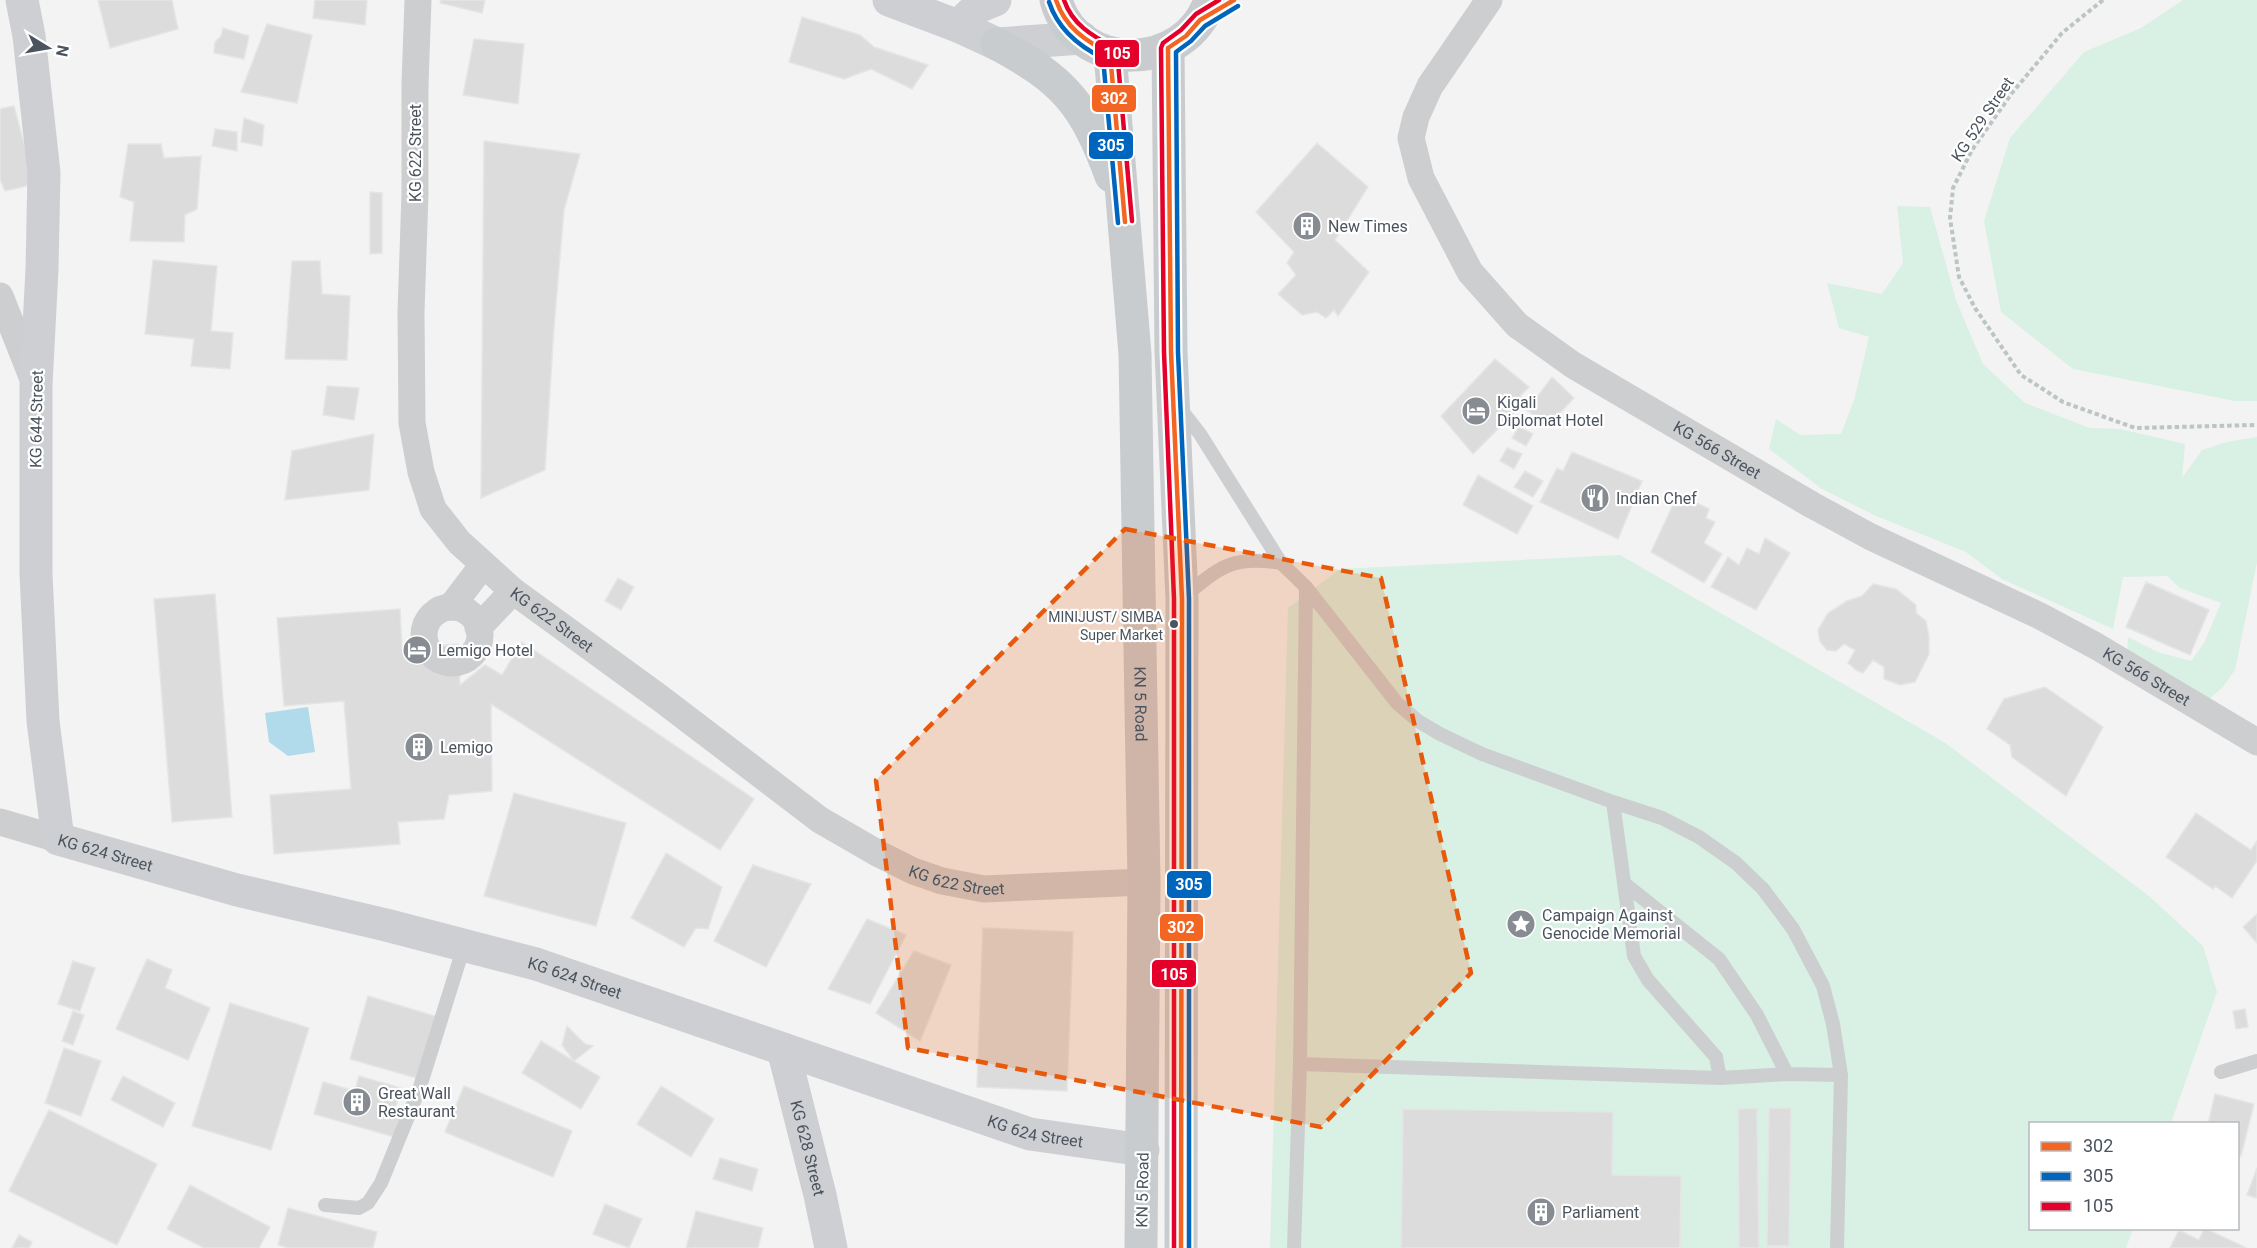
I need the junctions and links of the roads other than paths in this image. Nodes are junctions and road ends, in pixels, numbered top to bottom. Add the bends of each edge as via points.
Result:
1 (22, 0) edge
2 (418, 0) edge
3 (889, 0) edge
4 (995, 0) edge
5 (1056, 0) edge
6 (1234, 0) edge
7 (1478, 7) edge
8 (1205, 10) edge
9 (958, 26) junction
10 (997, 44) junction
11 (1096, 46) junction
12 (1168, 48) junction
13 (1124, 213) junction
14 (0, 296) edge
15 (1171, 352) junction
16 (1135, 354) junction
17 (36, 385) junction
18 (1174, 400) junction
19 (1281, 563) junction
20 (483, 565) junction
21 (1306, 587) junction
22 (513, 591) junction
23 (1182, 599) junction
24 (451, 607) junction
25 (478, 628) junction
26 (2257, 742) edge
27 (1613, 802) junction
28 (0, 822) edge
29 (58, 839) junction
30 (1144, 882) junction
31 (1625, 884) junction
32 (464, 946) junction
33 (783, 1050) junction
34 (2257, 1061) edge
35 (1300, 1064) junction
36 (2221, 1072) dead end
37 (1787, 1074) junction
38 (1841, 1075) junction
39 (1720, 1078) junction
40 (1143, 1150) junction
41 (325, 1205) dead end
42 (831, 1248) edge
43 (1141, 1248) edge
44 (1181, 1248) edge
45 (1294, 1248) edge
46 (1837, 1248) edge

1 - 17 main road, KG 644 Street via 44,173
2 - 20 street, KG 622 Street via 412,423 433,510
3 - 9 main road
4 - 9 main road via 978,7
5 - 11 main road via 1071,27
6 - 8 main road
7 - 26 street, KG 566 Street via 1430,86 1411,138 1421,178 1470,272 1517,325 1573,365 1812,505 2038,615
8 - 12 main road via 1186,36
9 - 10 main road
10 - 11 main road
10 - 13 main road via 1033,63 1067,92 1091,128
11 - 12 main road via 1130,56
11 - 13 main road, KN 5 Road
12 - 15 main road
13 - 16 main road, KN 5 Road
14 - 17 street
15 - 16 lane
15 - 18 main road
16 - 30 main road, KN 5 Road
17 - 29 main road, KG 644 Street via 36,574 42,698
18 - 19 lane via 1200,434
18 - 23 main road
19 - 21 lane
19 - 23 lane via 1237,561 1220,569
20 - 22 street, KG 622 Street
20 - 24 street
21 - 27 lane via 1397,703 1418,721 1482,754
21 - 35 lane
22 - 25 street
22 - 30 street, KG 622 Street via 820,819 913,871 984,889
23 - 44 main road
24 - 25 street via 469,613
24 - 25 street via 434,613 425,629 426,647 439,660 456,663 472,654 479,638
27 - 31 lane
27 - 38 lane via 1662,818 1699,837 1736,863 1763,889 1793,929 1823,986
28 - 29 street, KG 624 Street
29 - 32 main road, KG 624 Street via 237,890
30 - 40 main road, KN 5 Road
31 - 37 lane via 1719,959 1757,1014
31 - 39 lane via 1634,956 1648,981 1716,1057
32 - 33 main road, KG 624 Street via 536,964
32 - 41 lane via 420,1087 381,1183 368,1203 358,1208
33 - 40 main road, KG 624 Street via 1030,1134
33 - 42 main road, KG 628 Street
34 - 36 lane
35 - 39 lane
35 - 45 lane
37 - 38 lane
37 - 39 lane
38 - 46 lane
40 - 43 main road, KN 5 Road

